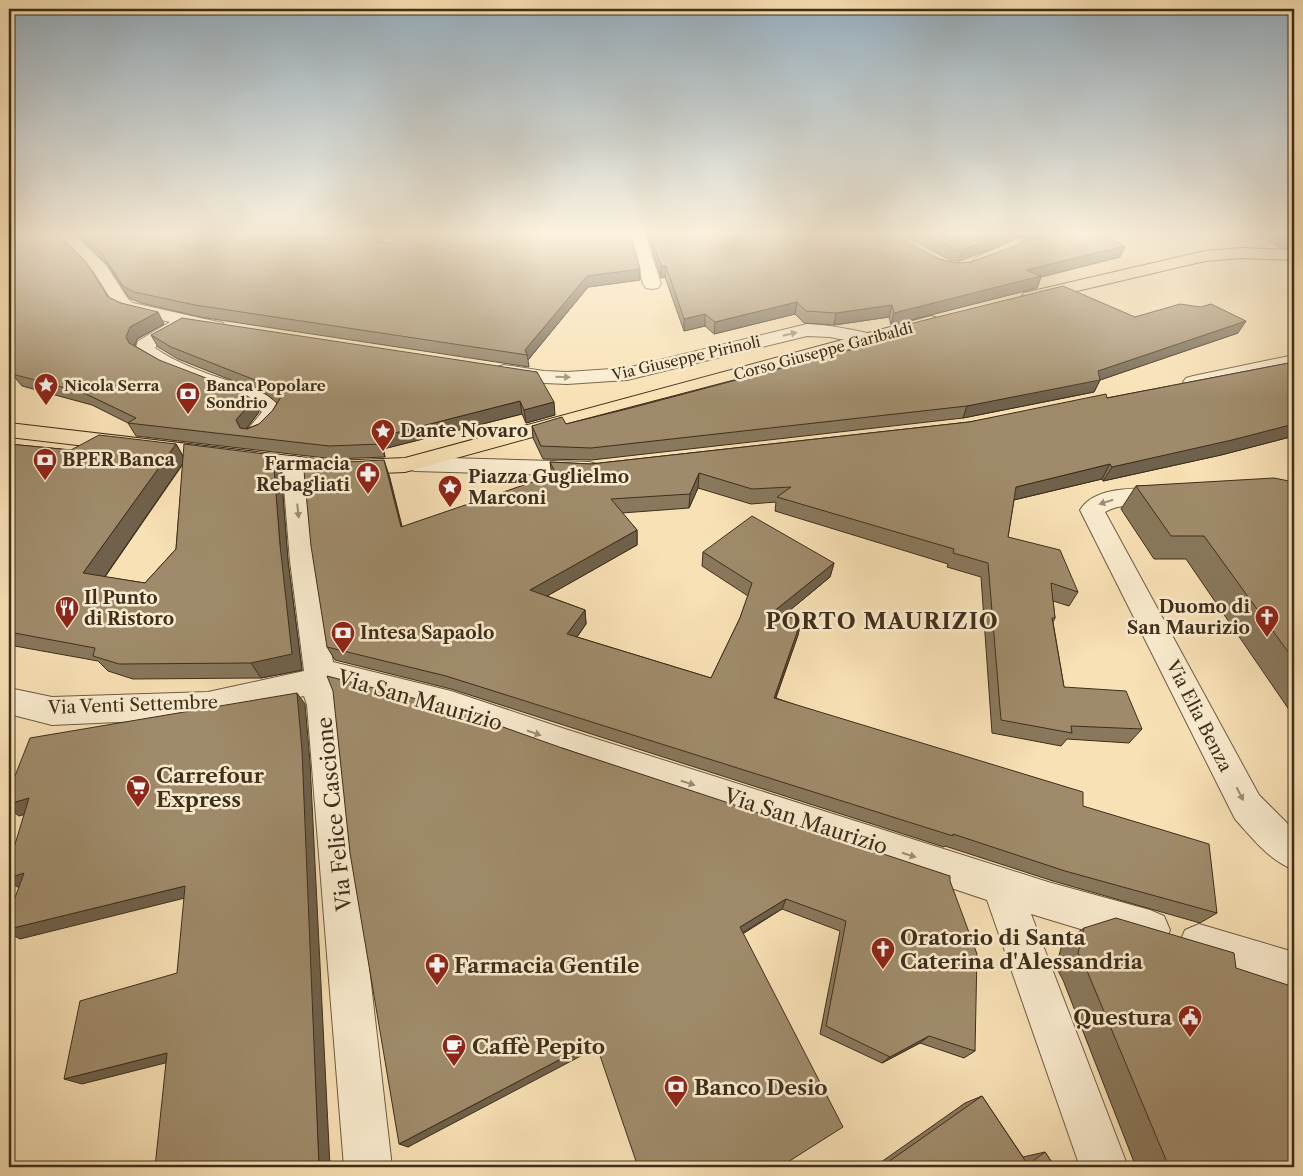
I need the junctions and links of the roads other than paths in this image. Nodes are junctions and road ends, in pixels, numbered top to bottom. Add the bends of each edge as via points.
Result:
1 (113, 288) edge
2 (1070, 288) edge
3 (1015, 301) edge
4 (950, 317) edge
5 (186, 320) junction
6 (238, 331) edge
7 (865, 338) junction
8 (1294, 361) edge
9 (486, 368) edge
10 (1176, 386) edge
11 (9, 430) edge
12 (256, 434) edge
13 (294, 463) junction
14 (415, 464) junction
15 (612, 466) edge
16 (1195, 494) edge
17 (317, 676) junction
18 (9, 701) edge
19 (1294, 852) edge
20 (1002, 885) junction
21 (1294, 972) edge
22 (368, 1167) edge
23 (1104, 1167) edge

1 - 5 street via 127,307
2 - 3 main road
4 - 7 main road, Corso Giuseppe Garibaldi
5 - 6 street
5 - 12 street via 150,340 145,350 200,377 262,400 274,410
9 -> 7 street, Via Giuseppe Pirinoli via 544,377 609,376 642,371 807,330
7 - 14 main road, Corso Giuseppe Garibaldi via 527,430
8 - 10 street
11 - 13 main road, Corso Giuseppe Garibaldi
13 - 14 main road, Corso Giuseppe Garibaldi via 350,469
13 -> 17 street, Via Felice Cascione
14 - 15 street via 553,469
16 -> 19 street, Via Elia Benza via 1116,499 1095,505 1092,510 1247,807
17 - 18 street, Via Venti Settembre via 208,705 52,711
17 -> 20 street, Via San Maurizio via 451,704
17 - 22 street, Via Felice Cascione via 323,705
20 - 21 street, Via San Maurizio
20 - 23 street

